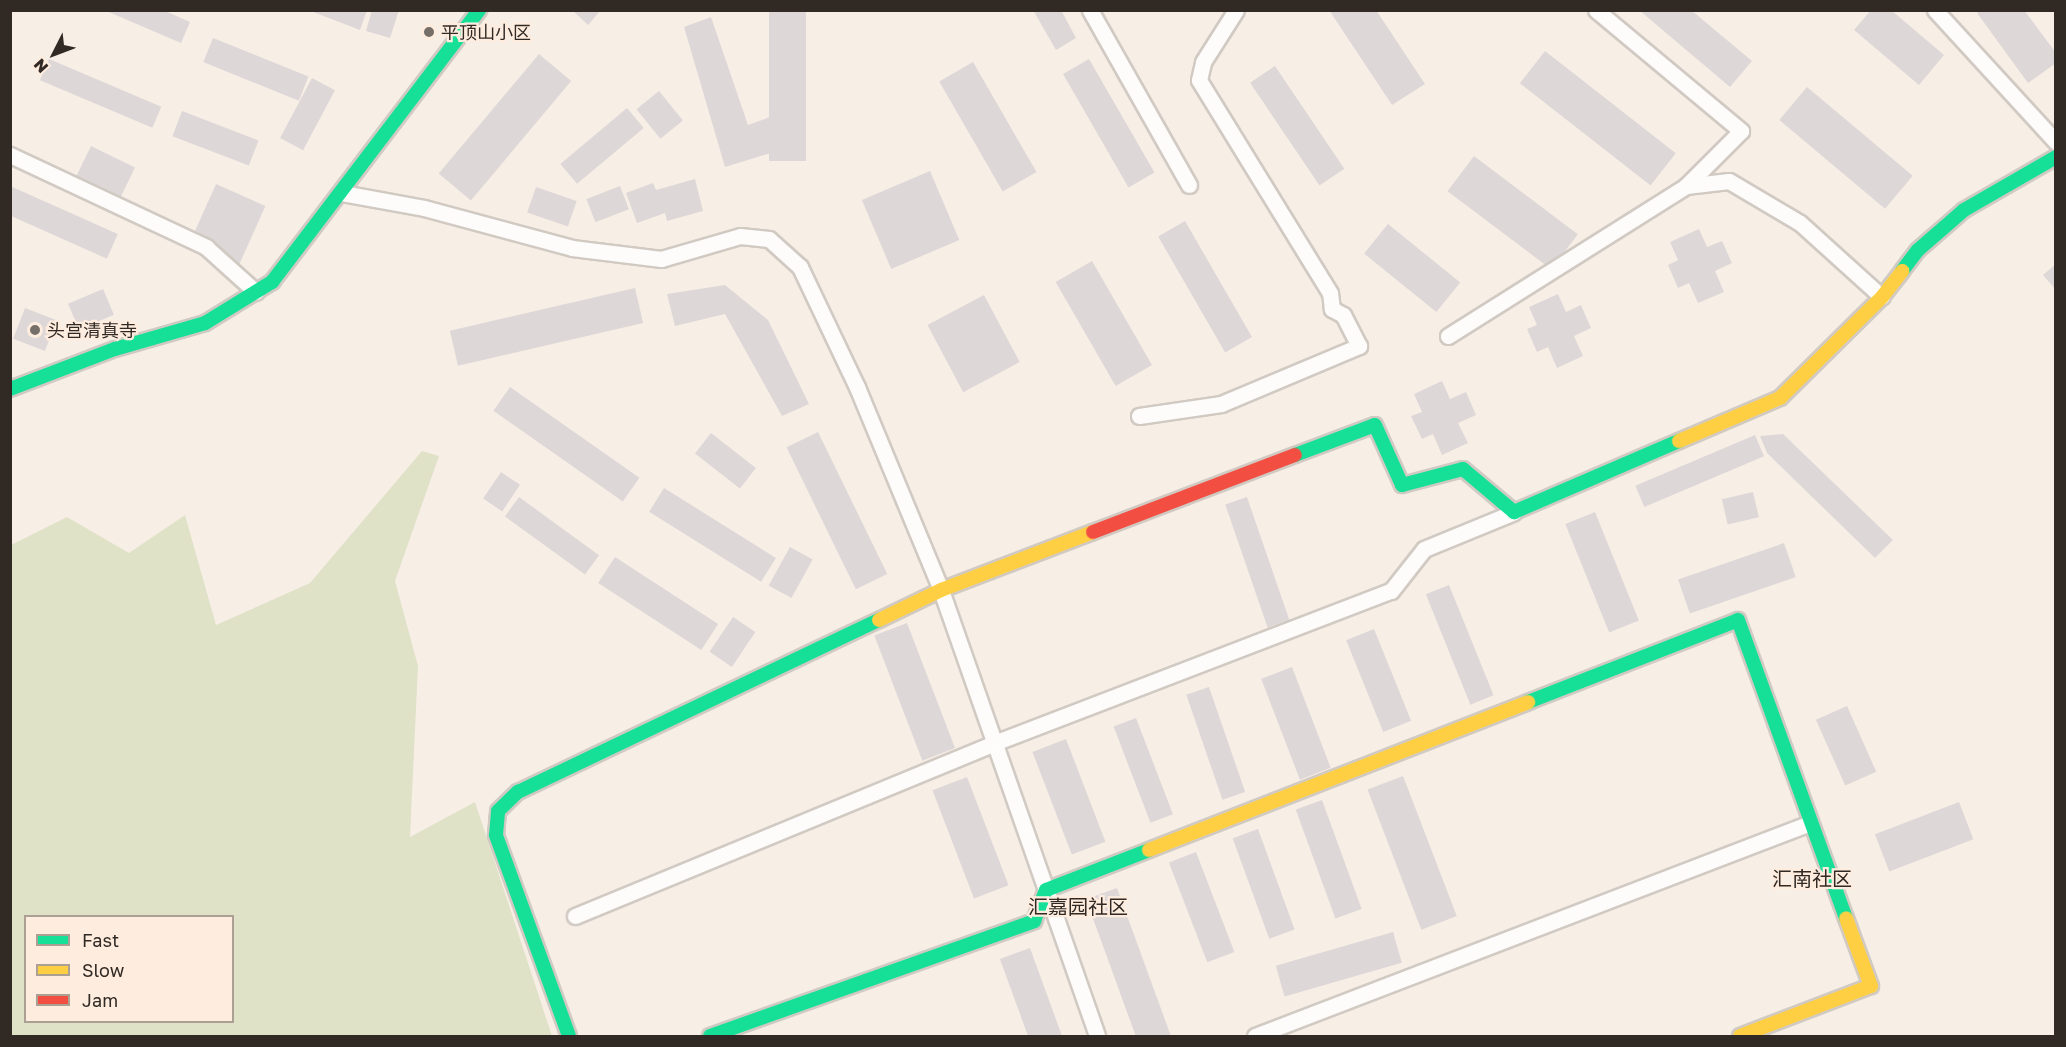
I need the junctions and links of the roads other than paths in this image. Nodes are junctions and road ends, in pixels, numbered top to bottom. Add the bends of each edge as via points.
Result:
1 (479, 10) edge
2 (1090, 10) edge
3 (1236, 10) edge
4 (1596, 10) edge
5 (1935, 10) edge
6 (2055, 142) edge
7 (10, 155) edge
8 (2055, 157) edge
9 (1189, 184) dead end
10 (1686, 186) junction
11 (342, 193) junction
12 (255, 292) junction
13 (1882, 297) junction
14 (1448, 336) dead end
15 (10, 389) edge
16 (1139, 416) dead end
17 (1514, 512) junction
18 (941, 590) junction
19 (994, 743) junction
20 (1810, 823) junction
21 (1046, 890) junction
22 (575, 916) dead end
23 (569, 1036) edge
24 (710, 1036) edge
25 (1097, 1036) edge
26 (1255, 1036) edge
27 (1740, 1036) edge

1 - 11 street
2 - 9 street
3 - 16 street via 1203,62 1199,80 1330,292 1332,309 1343,315 1359,346 1221,404
4 - 10 street via 1741,131
5 - 6 street
7 - 12 street via 206,247
8 - 13 street via 1964,210 1918,250
10 - 13 street via 1729,181 1800,223
10 - 14 street
11 - 12 street via 272,282
11 - 18 street via 424,208 572,248 661,259 740,236 769,239 800,267 857,387
12 - 15 street via 205,323 115,349
13 - 17 street via 1780,398
17 - 18 street via 1463,469 1402,485 1375,425
17 - 19 street via 1424,549 1391,591
18 - 19 street
18 - 23 street via 519,792 498,810 496,834
19 - 21 street
19 - 22 street
20 - 21 street via 1738,620
20 - 26 street
20 - 27 street via 1871,986
21 - 24 street via 1034,921
21 - 25 street

